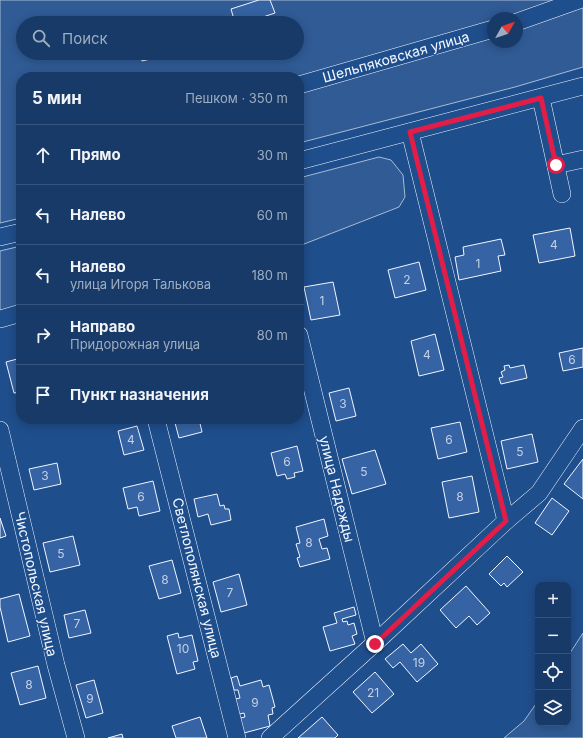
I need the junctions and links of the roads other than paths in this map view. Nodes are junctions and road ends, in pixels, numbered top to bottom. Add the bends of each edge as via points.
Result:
1 (578, 0) edge
2 (523, 20) edge
3 (487, 31) edge
4 (304, 84) edge
5 (583, 86) edge
6 (541, 98) junction
7 (410, 132) junction
8 (583, 159) edge
9 (304, 160) edge
10 (556, 165) junction
11 (562, 194) dead end
12 (16, 233) edge
13 (0, 237) edge
14 (16, 314) edge
15 (0, 319) edge
16 (304, 355) edge
17 (157, 424) edge
18 (583, 428) edge
19 (0, 430) edge
20 (506, 521) junction
21 (375, 644) junction
22 (76, 738) edge
23 (237, 738) edge
24 (270, 738) edge

1 - 2 street
3 - 4 street, Шельпяковская улица
5 - 6 street
6 - 7 street
6 - 10 street
7 - 9 street
7 - 20 street
8 - 10 street
10 - 11 street
12 - 13 street
14 - 15 street
16 - 21 street, улица Надежды
17 - 23 street, Светлополянская улица
18 - 20 street via 539,492
19 - 22 street, Чистопольская улица
20 - 21 street
21 - 24 street

